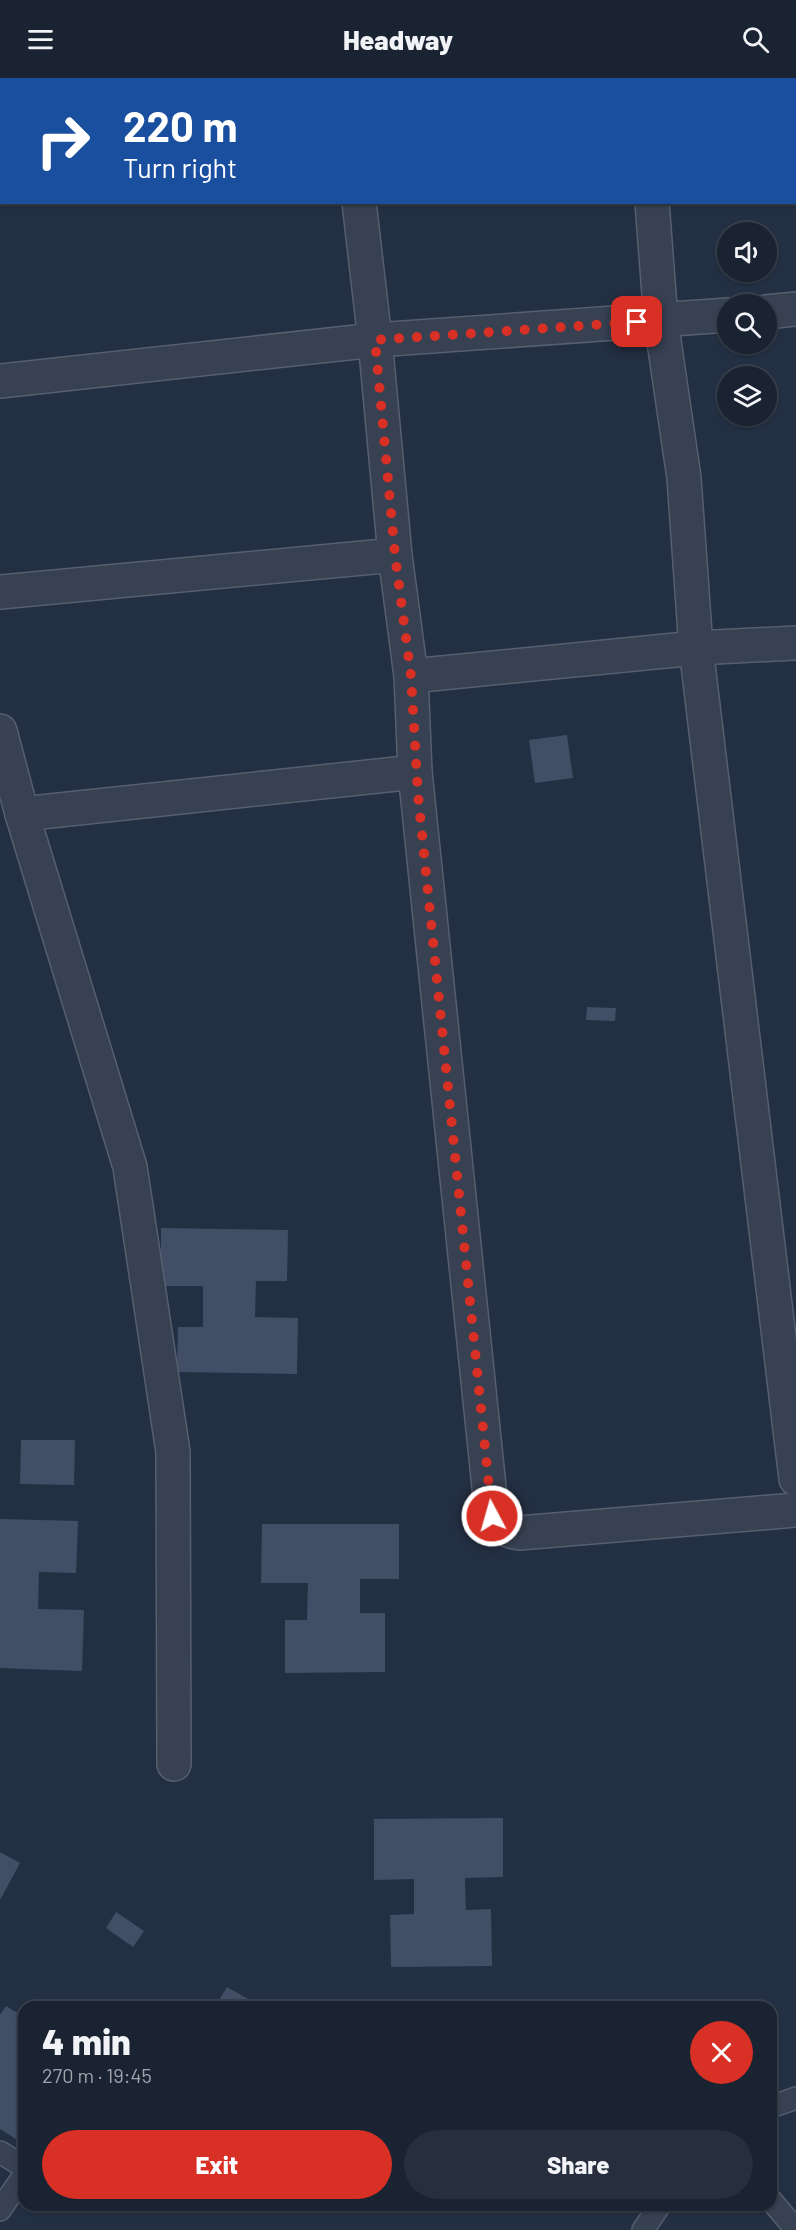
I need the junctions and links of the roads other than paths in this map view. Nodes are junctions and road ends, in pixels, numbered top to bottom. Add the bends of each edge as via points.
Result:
1 (359, 204) edge
2 (652, 204) edge
3 (796, 309) edge
4 (777, 311) edge
5 (717, 316) edge
6 (661, 321) junction
7 (375, 340) junction
8 (0, 381) edge
9 (395, 555) junction
10 (0, 592) edge
11 (796, 643) edge
12 (696, 648) junction
13 (411, 676) junction
14 (0, 731) edge
15 (415, 771) junction
16 (22, 814) junction
17 (796, 1479) edge
18 (796, 1510) edge
19 (174, 1764) dead end
20 (796, 2098) edge
21 (777, 2105) edge
22 (0, 2152) edge
23 (18, 2164) edge
24 (18, 2184) edge
25 (777, 2207) edge
26 (0, 2210) edge
27 (656, 2211) edge
28 (643, 2230) edge
29 (796, 2230) edge

1 - 7 street
2 - 6 street
3 - 4 street
5 - 6 street
6 - 7 street
6 - 12 street via 684,478
7 - 8 street
7 - 9 street
9 - 10 street
9 - 13 street
11 - 12 street
12 - 13 street
12 - 17 street
13 - 15 street
14 - 16 street
15 - 16 street
15 - 18 street via 492,1516 510,1531 519,1533
16 - 19 street via 130,1167 173,1452
20 - 21 lane
22 - 23 lane
24 - 26 lane
25 - 29 lane
27 - 28 lane

